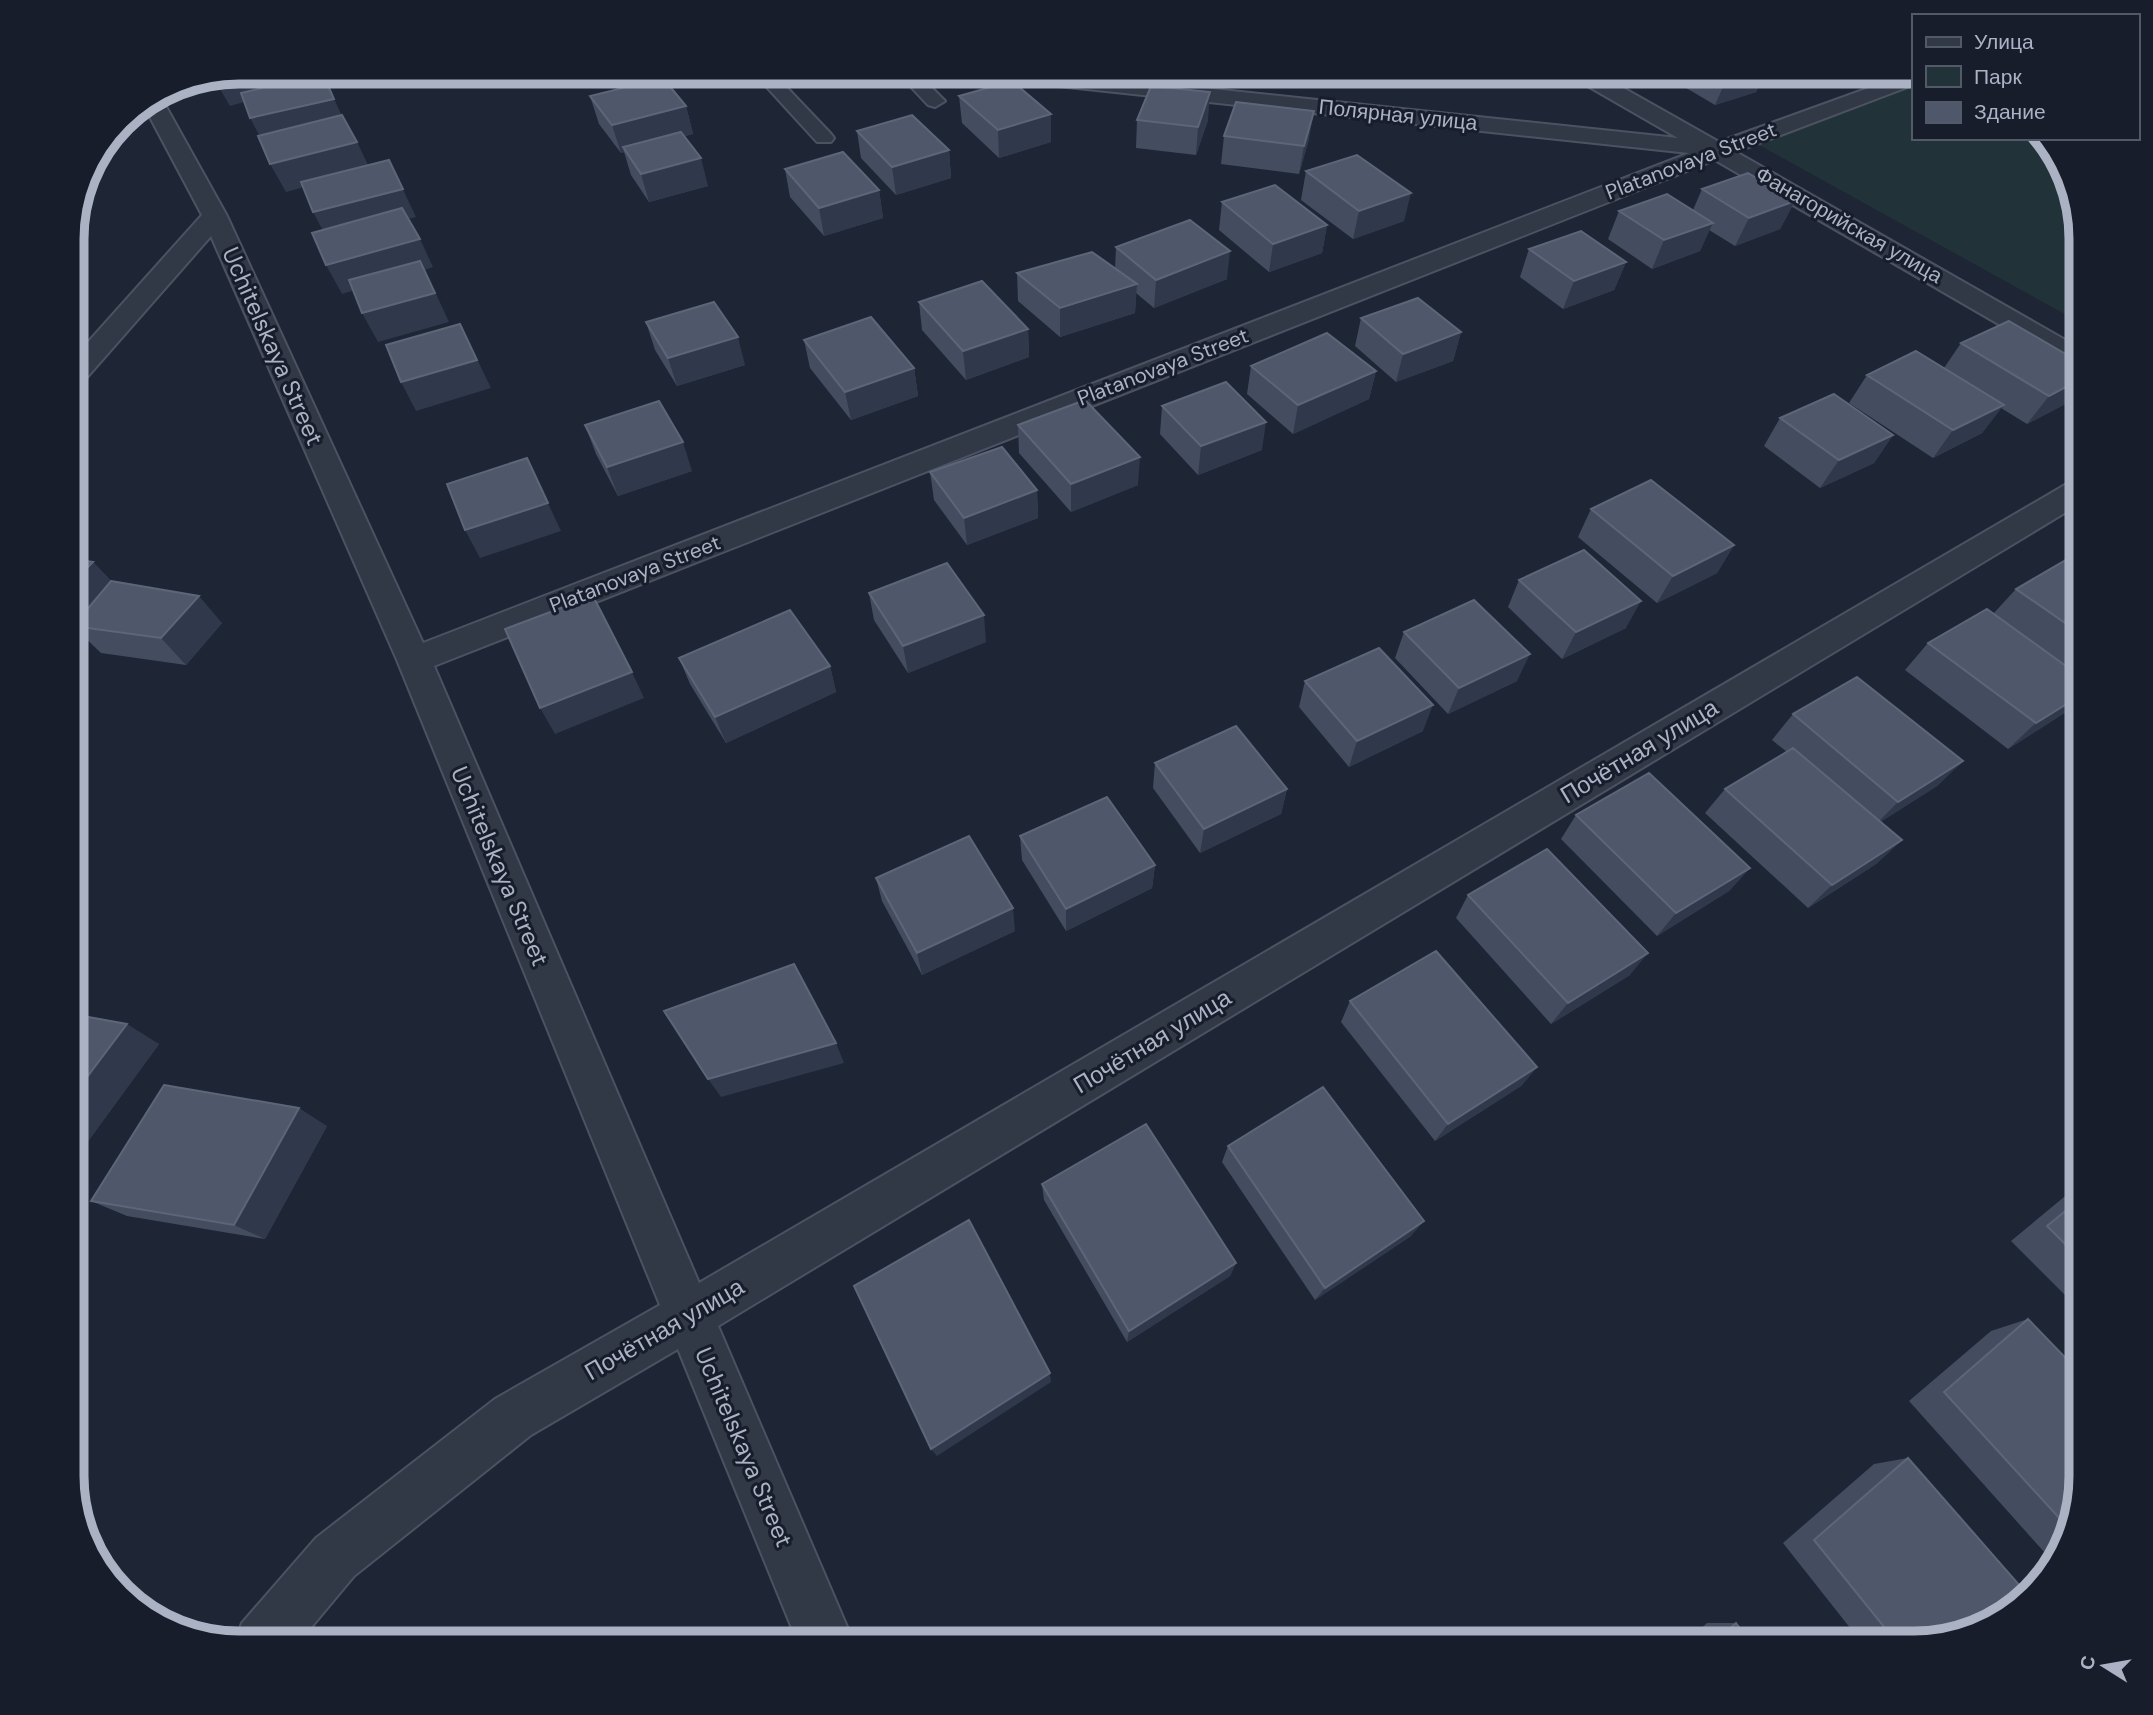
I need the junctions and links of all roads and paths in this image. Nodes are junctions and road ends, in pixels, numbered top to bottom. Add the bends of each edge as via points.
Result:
1 (773, 84) edge
2 (918, 84) edge
3 (1105, 84) edge
4 (1601, 84) edge
5 (1897, 84) edge
6 (935, 102) dead end
7 (156, 108) edge
8 (824, 138) dead end
9 (1719, 150) junction
10 (215, 216) junction
11 (120, 323) junction
12 (84, 332) edge
13 (2069, 353) edge
14 (84, 364) edge
15 (2069, 496) edge
16 (414, 660) junction
17 (689, 1316) junction
18 (272, 1631) edge
19 (821, 1631) edge

1 - 8 lane
2 - 6 lane
3 - 9 street, Полярная улица
4 - 9 street, Фанагорийская улица
5 - 9 street, Platanovaya Street
7 - 10 street, Uchitelskaya Street
9 - 13 street, Фанагорийская улица
9 - 16 street, Platanovaya Street
10 - 11 street
10 - 16 street, Uchitelskaya Street
11 - 12 street
11 - 14 street
15 - 17 street, Почётная улица
16 - 17 street, Uchitelskaya Street
17 - 18 street, Почётная улица via 513,1417 335,1557
17 - 19 street, Uchitelskaya Street

